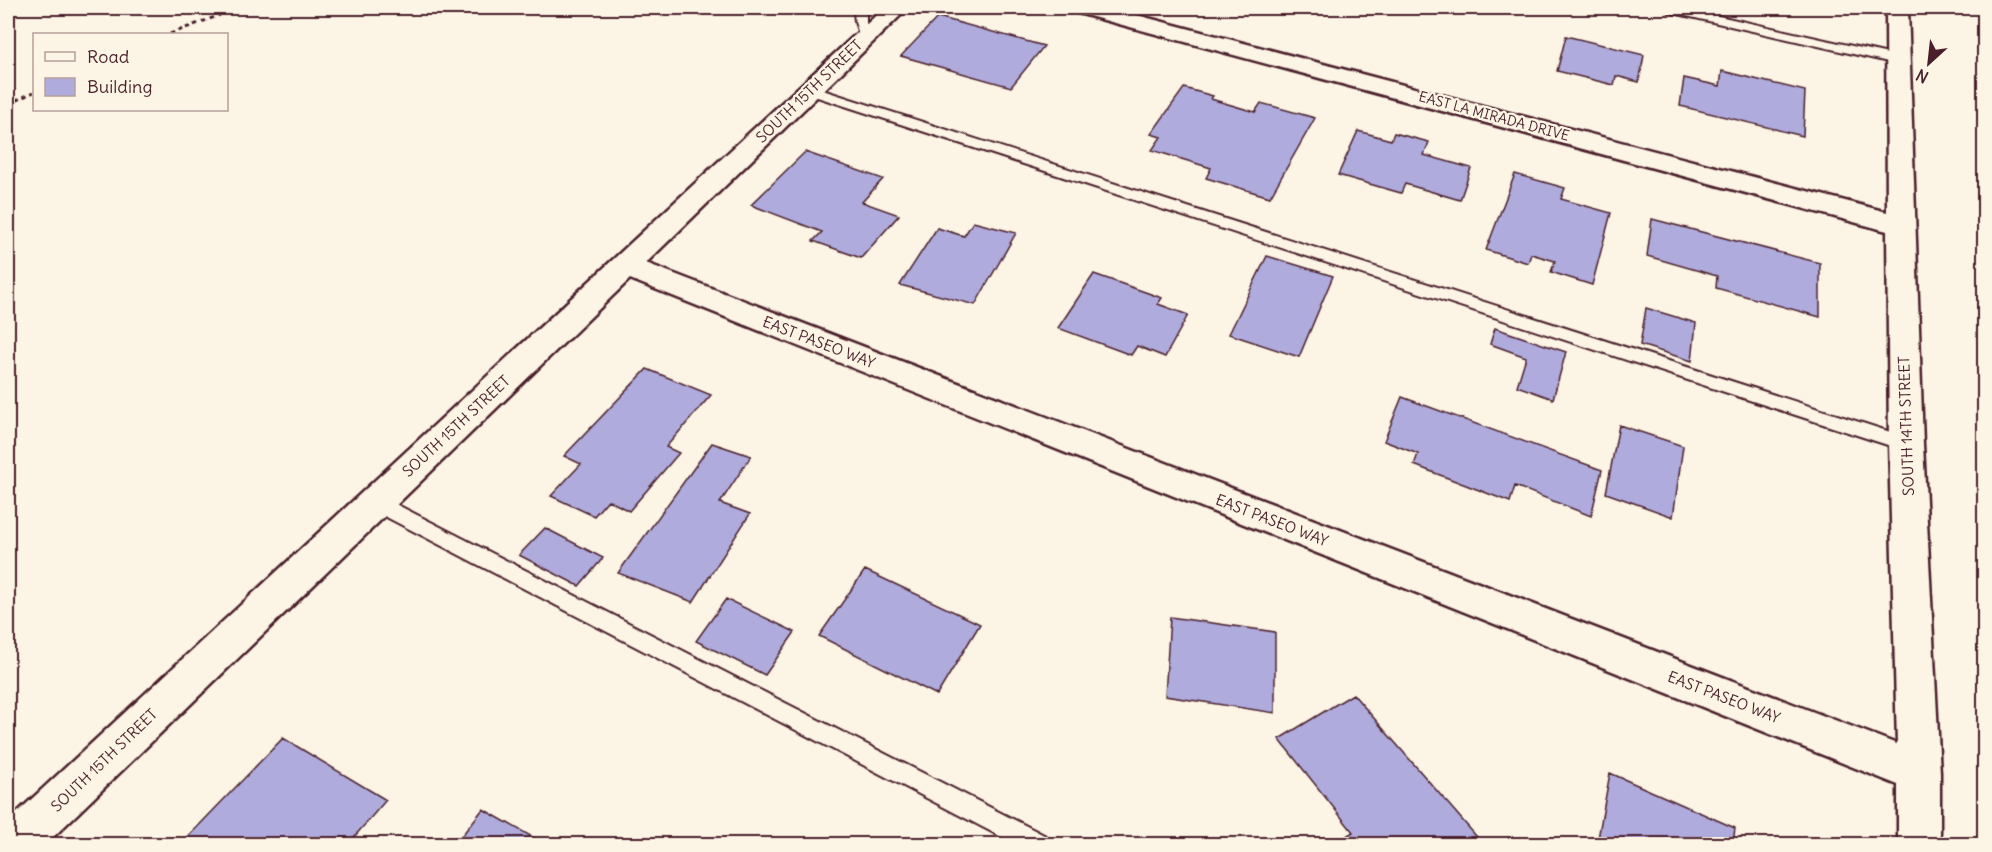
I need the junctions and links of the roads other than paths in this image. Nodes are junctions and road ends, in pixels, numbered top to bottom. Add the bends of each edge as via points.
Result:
1 (897, 8) edge
2 (1086, 8) edge
3 (1669, 8) edge
4 (1898, 8) edge
5 (864, 22) edge
6 (1897, 60) junction
7 (810, 90) junction
8 (1901, 225) junction
9 (625, 266) junction
10 (1906, 444) junction
11 (376, 502) junction
12 (1919, 773) junction
13 (15, 844) edge
14 (1038, 844) edge
15 (1918, 844) edge

1 - 5 street, SOUTH 15TH STREET
2 - 8 street, EAST LA MIRADA DRIVE
3 - 6 lane
4 - 6 street, SOUTH 14TH STREET
5 - 7 street, SOUTH 15TH STREET
6 - 8 street, SOUTH 14TH STREET
7 - 9 street, SOUTH 15TH STREET
7 - 10 lane
8 - 10 street, SOUTH 14TH STREET
9 - 11 street, SOUTH 15TH STREET
9 - 12 street, EAST PASEO WAY
10 - 12 street, SOUTH 14TH STREET
11 - 13 street, SOUTH 15TH STREET
11 - 14 lane
12 - 15 street, SOUTH 14TH STREET

